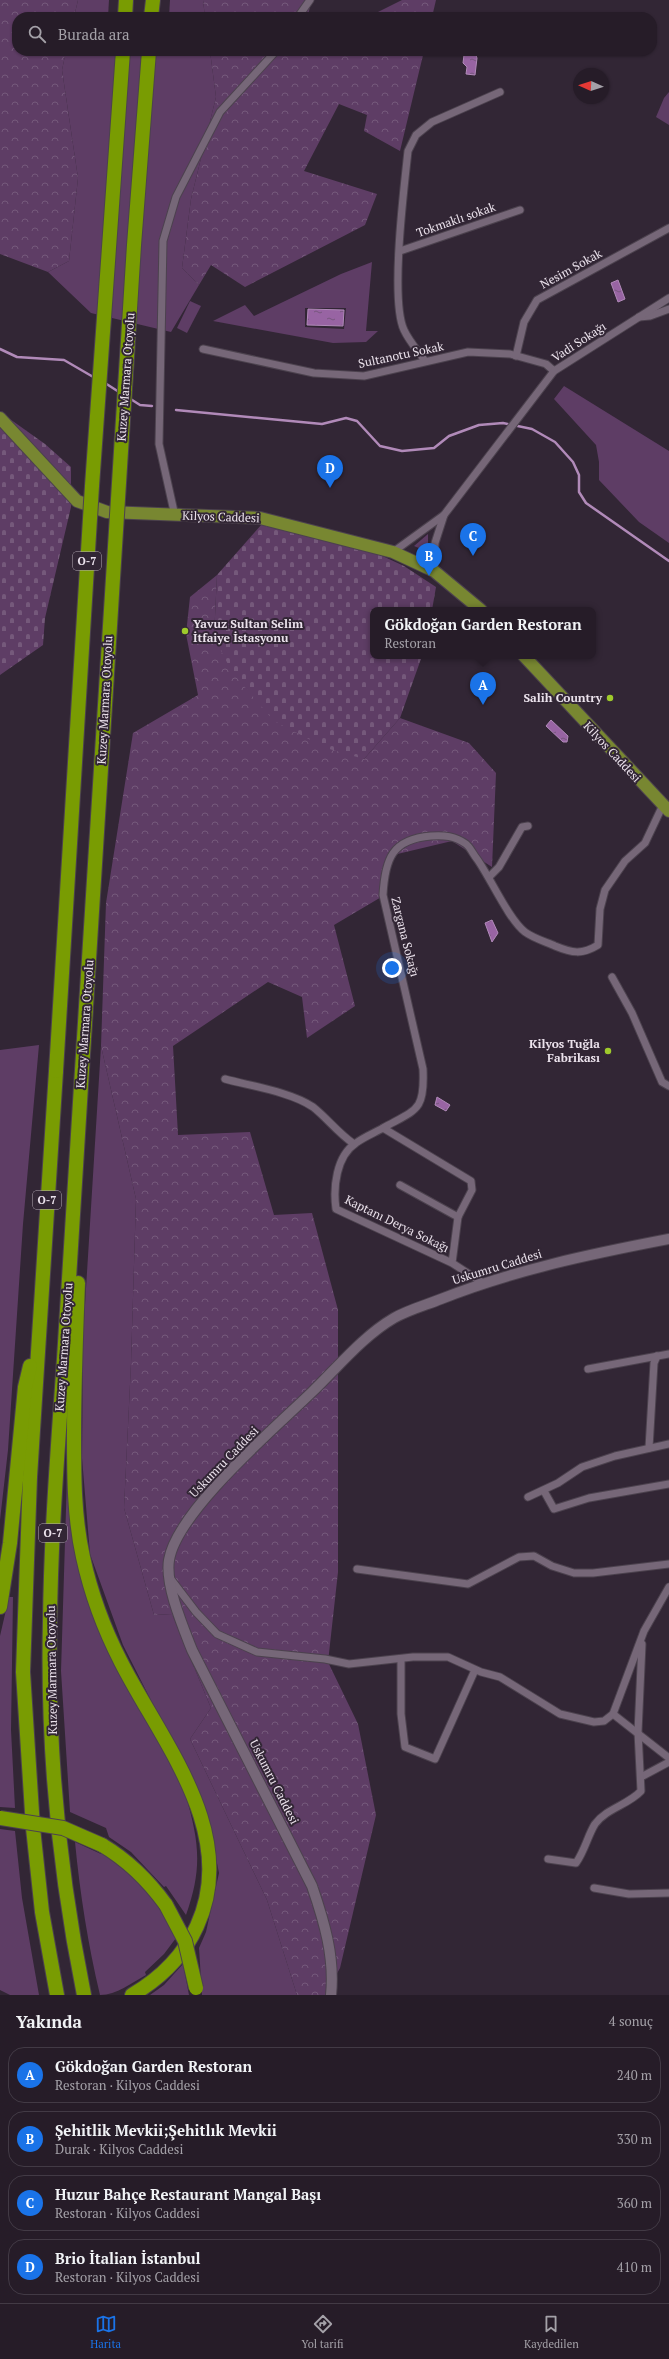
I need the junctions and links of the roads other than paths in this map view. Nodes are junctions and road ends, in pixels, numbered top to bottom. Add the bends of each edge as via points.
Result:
1 (126, 0) edge
2 (153, 0) edge
3 (310, 0) edge
4 (125, 12) edge
5 (152, 12) edge
6 (302, 12) edge
7 (123, 56) edge
8 (149, 56) edge
9 (271, 56) edge
10 (500, 92) dead end
11 (520, 210) dead end
12 (669, 228) edge
13 (400, 251) junction
14 (669, 298) edge
15 (669, 309) edge
16 (639, 317) junction
17 (203, 349) dead end
18 (516, 356) junction
19 (425, 361) junction
20 (554, 371) junction
21 (0, 418) edge
22 (444, 515) junction
23 (175, 516) junction
24 (393, 552) junction
25 (434, 571) junction
26 (477, 607) edge
27 (527, 659) edge
28 (666, 809) edge
29 (528, 826) dead end
30 (489, 877) junction
31 (612, 977) dead end
32 (225, 1079) dead end
33 (669, 1086) edge
34 (383, 1128) junction
35 (354, 1144) junction
36 (400, 1185) dead end
37 (73, 1209) junction
38 (458, 1217) junction
39 (669, 1239) edge
40 (452, 1263) junction
41 (483, 1282) junction
42 (39, 1328) junction
43 (669, 1354) edge
44 (657, 1356) junction
45 (588, 1369) dead end
46 (669, 1444) edge
47 (649, 1448) junction
48 (669, 1484) edge
49 (544, 1491) junction
50 (528, 1497) dead end
51 (669, 1564) edge
52 (357, 1570) dead end
53 (170, 1578) junction
54 (669, 1587) edge
55 (0, 1607) edge
56 (642, 1636) junction
57 (401, 1658) junction
58 (475, 1670) junction
59 (613, 1714) junction
60 (638, 1732) junction
61 (669, 1758) edge
62 (669, 1762) edge
63 (641, 1777) junction
64 (0, 1818) edge
65 (548, 1859) dead end
66 (594, 1888) dead end
67 (669, 1893) edge
68 (196, 1991) edge
69 (57, 1995) edge
70 (84, 1995) edge
71 (132, 1995) edge
72 (331, 1995) edge

1 - 4 highway
2 - 5 highway
3 - 6 street
7 - 42 highway, O-7, bridge via 92,486
8 - 37 highway, Kuzey Marmara Otoyolu / O-7, bridge
9 - 23 street via 220,112 176,197 163,241 159,444
10 - 13 street via 432,122 416,135 408,151
11 - 13 street, Tokmaklı sokak
12 - 18 street, Nesim Sokak via 537,300 524,322
13 - 19 street via 399,314 404,330
14 - 16 street, Vadi Sokağı
15 - 16 street
16 - 20 street, Vadi Sokağı
17 - 19 street, Sultanotu Sokak via 314,373 364,376
18 - 19 street, Sultanotu Sokak via 468,352
18 - 20 street, Sultanotu Sokak via 546,364
20 - 22 street, Vadi Sokağı
21 - 23 main road, Kilyos Caddesi via 77,500 107,512
22 - 24 street
22 - 25 street via 435,543
23 - 24 main road, Kilyos Caddesi via 260,518
24 - 25 main road, Kilyos Caddesi
25 - 26 main road, Kilyos Caddesi
27 - 28 main road, Kilyos Caddesi
28 - 30 street, Zargana Sokağı via 645,843 625,861 605,890 600,909 598,945 586,953 565,950 524,932 506,908
29 - 30 street via 522,827 499,867
30 - 34 street, Zargana Sokağı via 466,844 448,835 408,839 396,849 384,870 383,895 418,1049 424,1092 418,1108
31 - 33 street via 649,1050 662,1082
32 - 35 street via 300,1100 313,1108 338,1133
34 - 35 street, Kaptanı Derya Sokağı
34 - 38 street, Kaptanı Derya Sokağı via 471,1182 472,1190
35 - 40 street, Kaptanı Derya Sokağı via 340,1164 333,1193 336,1209
36 - 38 street
37 - 70 highway, Kuzey Marmara Otoyolu / O-7 via 56,1468 50,1693 66,1891
37 - 71 highway via 78,1276 74,1358 74,1479 83,1556 96,1604 112,1643 192,1794 204,1829 209,1856 206,1903 194,1934 160,1977
38 - 40 street, Kaptanı Derya Sokağı
39 - 41 main road, Uskumru Caddesi via 546,1265
40 - 41 street, Kaptanı Derya Sokağı
41 - 53 main road, Uskumru Caddesi via 394,1318 364,1342 224,1477 193,1513 169,1560
42 - 55 highway via 25,1387 10,1543
42 - 69 highway, O-7 via 26,1564 24,1672 33,1828 42,1912
43 - 44 street
44 - 45 street
44 - 47 street via 654,1363
46 - 47 street
47 - 49 street via 582,1466
48 - 49 street via 589,1498 554,1509
49 - 50 street
51 - 52 street via 574,1573 552,1566 534,1556 520,1557 468,1584
53 - 57 street via 217,1634 257,1652 349,1664
53 - 72 main road, Uskumru Caddesi via 177,1613 192,1650 312,1886 324,1920 332,1963
54 - 56 street
56 - 59 street
56 - 60 street
57 - 58 street via 448,1657
57 - 58 street via 401,1714 405,1747 435,1760
58 - 59 street via 500,1677 560,1714 594,1722 604,1721
59 - 60 street
60 - 61 street
60 - 63 street
62 - 63 street
63 - 65 street via 641,1791 634,1798 610,1810 595,1824 576,1863
64 - 68 highway, bridge via 63,1828 102,1845 129,1863 166,1905 185,1941
66 - 67 street via 628,1894

